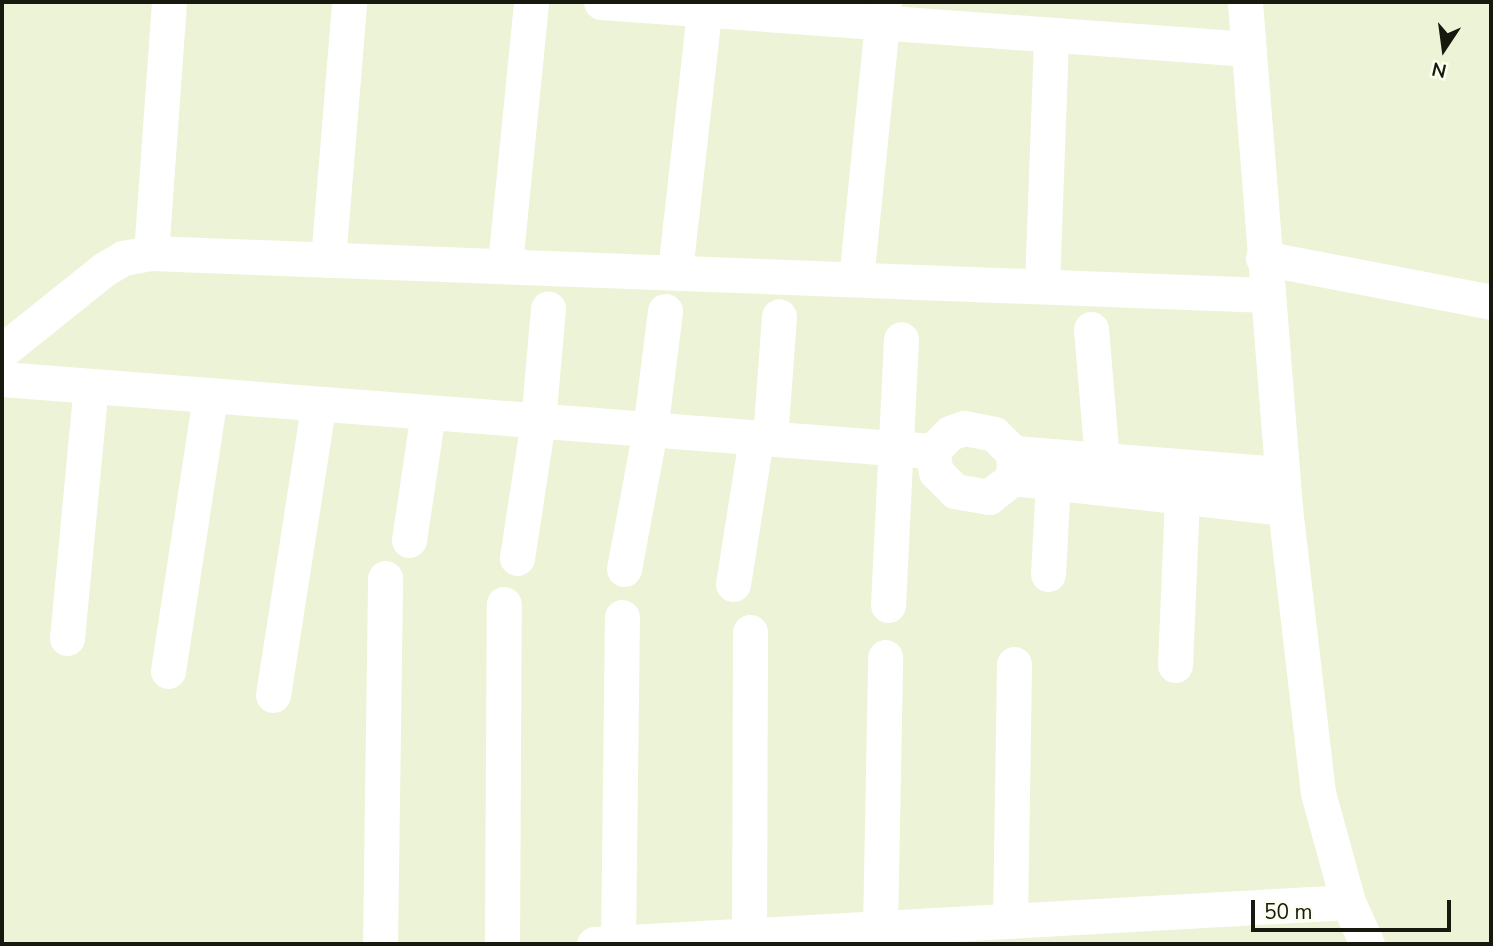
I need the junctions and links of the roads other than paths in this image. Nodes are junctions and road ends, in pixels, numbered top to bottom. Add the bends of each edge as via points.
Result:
1 (169, 2) edge
2 (349, 2) edge
3 (531, 2) edge
4 (601, 2) edge
5 (1245, 2) edge
6 (705, 5) edge
7 (883, 12) edge
8 (1051, 35) junction
9 (1248, 49) junction
10 (151, 253) junction
11 (1263, 258) junction
12 (328, 260) junction
13 (505, 264) junction
14 (675, 271) junction
15 (856, 279) junction
16 (1042, 285) junction
17 (1266, 295) junction
18 (1491, 302) edge
19 (548, 308) dead end
20 (665, 311) dead end
21 (779, 316) dead end
22 (1091, 329) dead end
23 (901, 340) dead end
24 (2, 351) edge
25 (2, 379) edge
26 (92, 386) junction
27 (210, 397) junction
28 (318, 406) junction
29 (428, 413) junction
30 (538, 421) junction
31 (650, 430) junction
32 (763, 439) junction
33 (898, 449) junction
34 (932, 450) junction
35 (1102, 460) junction
36 (1013, 466) junction
37 (1053, 483) junction
38 (1283, 491) junction
39 (1182, 497) junction
40 (410, 540) dead end
41 (517, 558) dead end
42 (624, 569) dead end
43 (1048, 574) dead end
44 (385, 578) dead end
45 (733, 584) dead end
46 (504, 604) dead end
47 (888, 605) dead end
48 (622, 617) dead end
49 (750, 632) dead end
50 (67, 638) dead end
51 (885, 657) dead end
52 (1014, 664) dead end
53 (1175, 664) dead end
54 (168, 671) dead end
55 (273, 695) dead end
56 (1348, 902) junction
57 (1010, 921) junction
58 (880, 928) junction
59 (749, 936) junction
60 (380, 944) edge
61 (502, 944) edge
62 (606, 944) edge
63 (1367, 944) edge

1 - 10 street
2 - 12 street
3 - 13 street
4 - 6 street
5 - 9 street
6 - 7 street
6 - 14 street
7 - 8 street
7 - 15 street
8 - 9 street
8 - 16 street
9 - 11 street
10 - 12 street
10 - 24 street via 123,258 103,270
11 - 17 street
11 - 18 street
12 - 13 street
13 - 14 street
14 - 15 street
15 - 16 street
16 - 17 street
17 - 38 street
19 - 30 street
20 - 31 street
21 - 32 street
22 - 35 street
23 - 33 street
25 - 26 street
26 - 27 street
26 - 50 street
27 - 28 street
27 - 54 street
28 - 29 street
28 - 55 street
29 - 30 street
29 - 40 street
30 - 31 street
30 - 41 street
31 - 32 street
31 - 42 street
32 - 33 street
32 - 45 street
33 - 34 street
33 - 47 street
34 - 36 street via 950,433 964,428 994,434
34 - 36 street via 942,483 955,491 989,496
35 - 36 street
35 - 38 street
36 - 37 street
37 - 39 street
37 - 43 street
38 - 39 street
38 - 56 street via 1318,793
39 - 53 street
44 - 60 street
46 - 61 street
48 - 62 street
49 - 59 street
51 - 58 street
52 - 57 street
56 - 57 street
56 - 63 street
57 - 58 street
58 - 59 street
59 - 62 street

